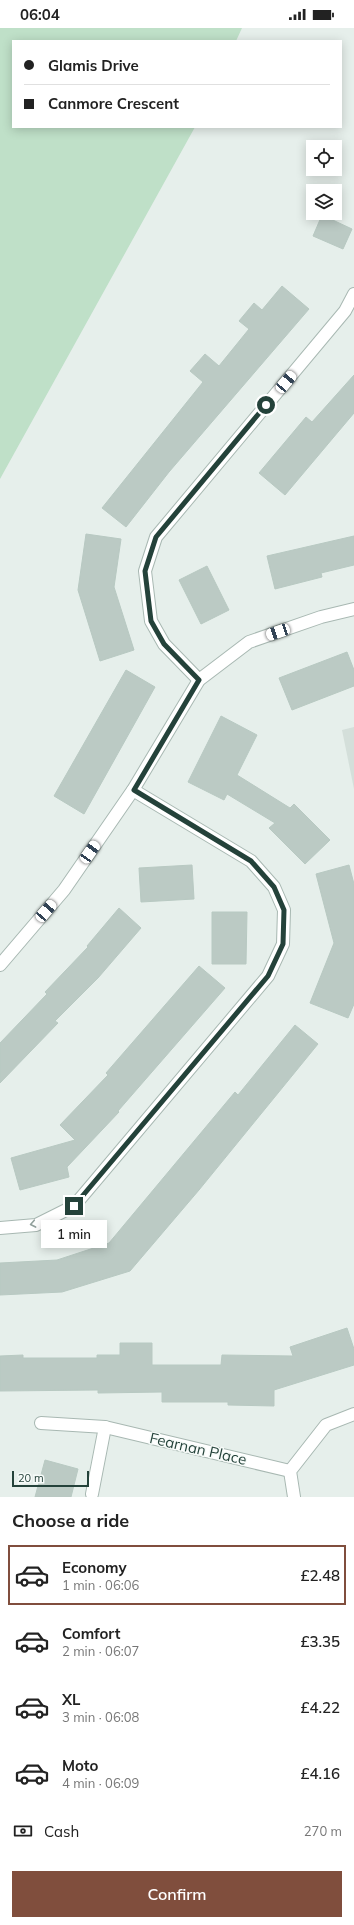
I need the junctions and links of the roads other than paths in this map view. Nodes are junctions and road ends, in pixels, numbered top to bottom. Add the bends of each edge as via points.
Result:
1 (354, 294) edge
2 (354, 609) edge
3 (199, 680) junction
4 (134, 790) junction
5 (0, 964) edge
6 (0, 1228) edge
7 (354, 1414) edge
8 (41, 1423) dead end
9 (105, 1427) junction
10 (290, 1471) junction
11 (92, 1494) dead end
12 (294, 1497) edge

1 - 3 street via 345,311 156,537 145,571 151,621 164,644
2 - 3 street via 321,617 249,642
3 - 4 street
4 - 5 street via 64,890
4 -> 6 street via 251,861 274,887 284,910 283,944 268,976 74,1206 36,1225
7 - 10 street via 326,1425
8 - 9 street, Fearnan Place
9 - 10 street, Fearnan Place
9 - 11 street
10 - 12 street

